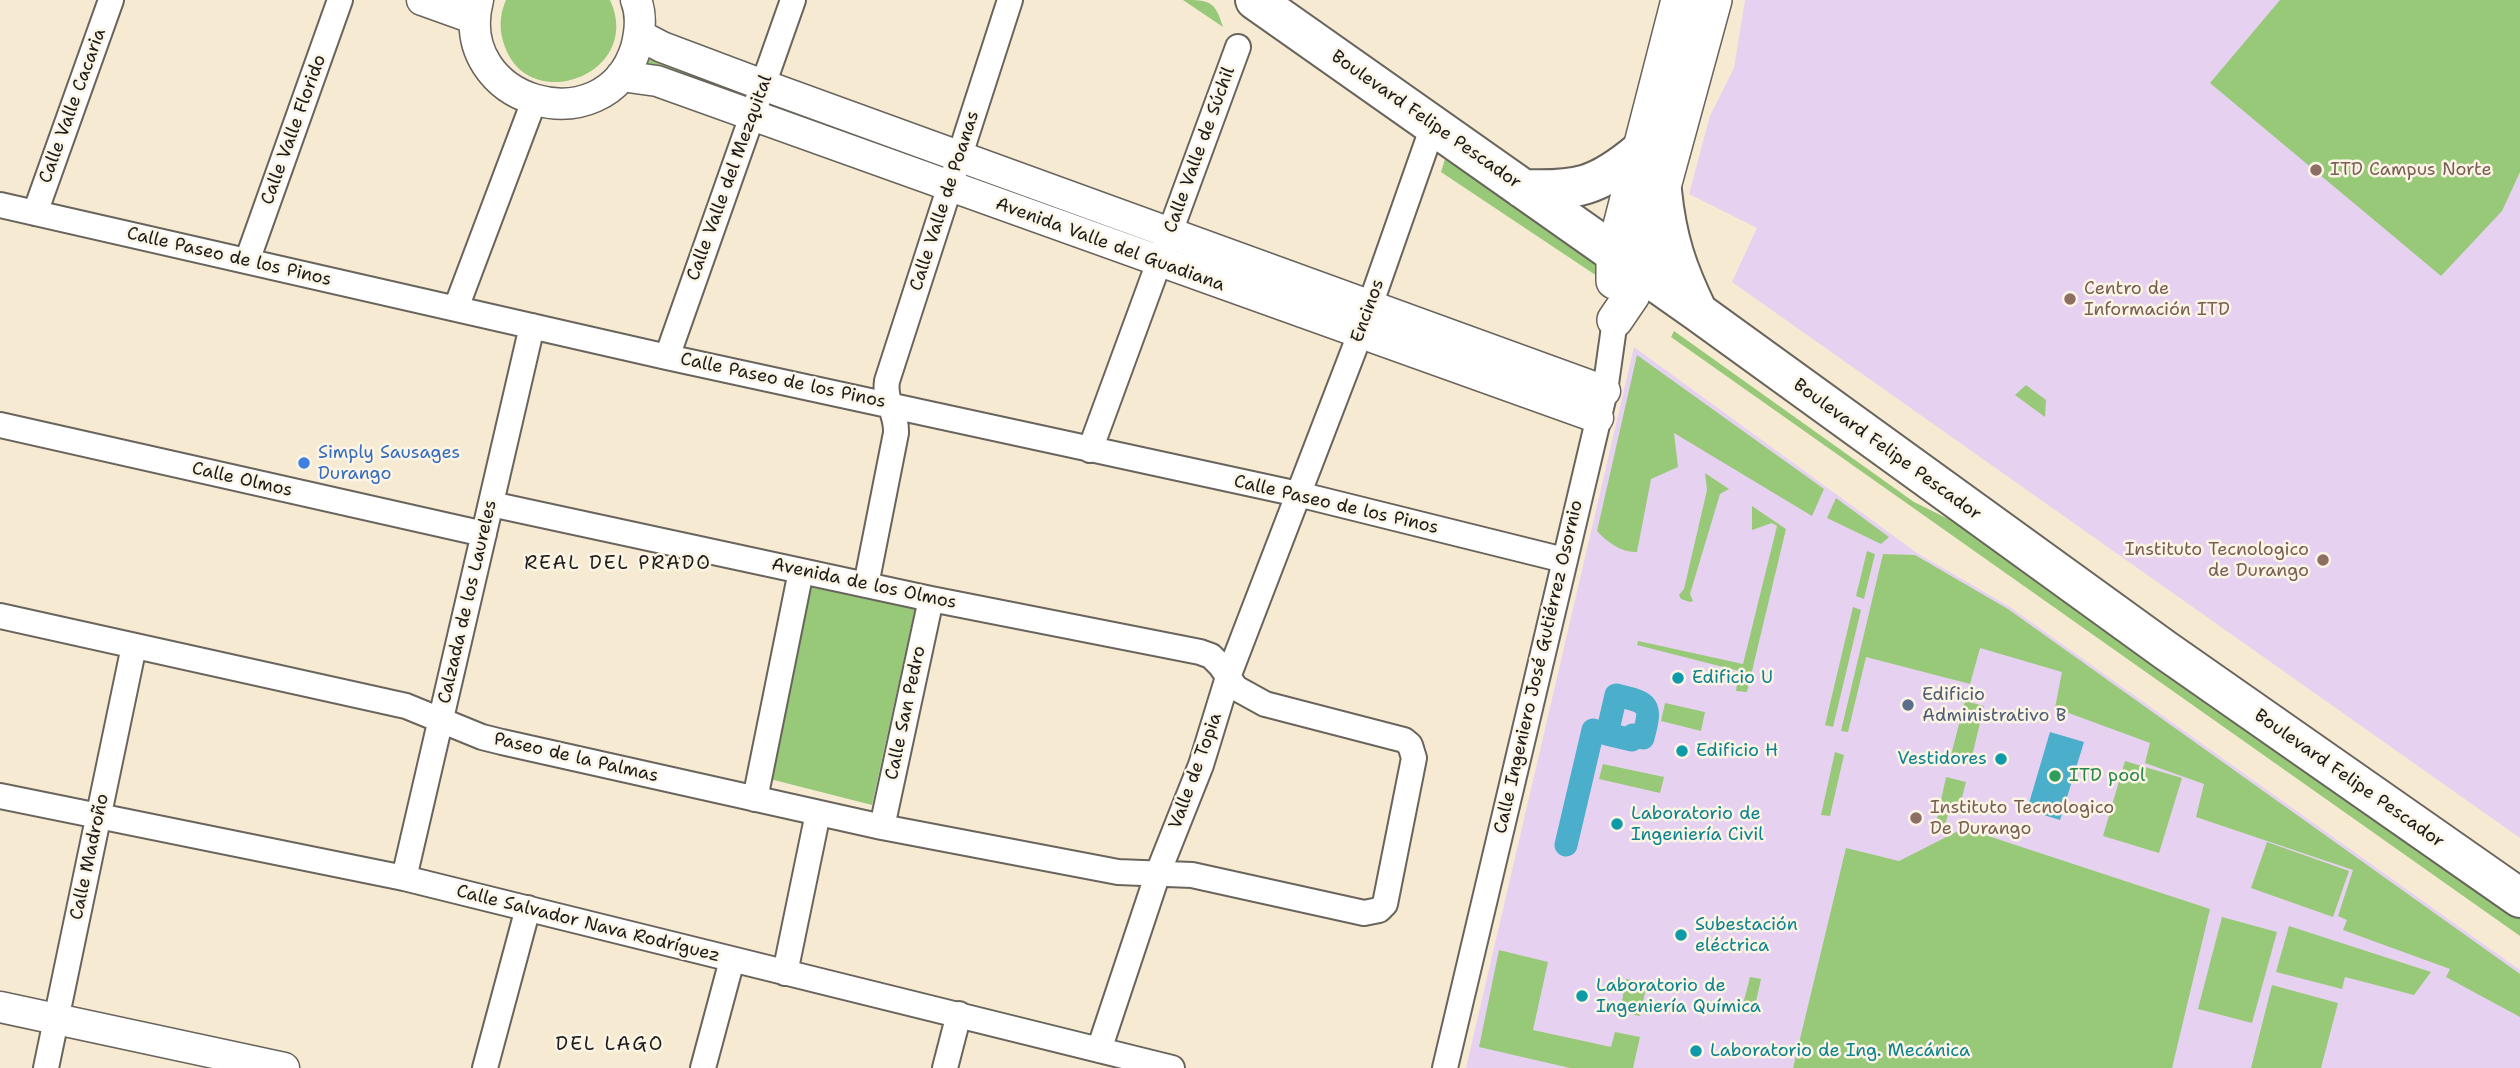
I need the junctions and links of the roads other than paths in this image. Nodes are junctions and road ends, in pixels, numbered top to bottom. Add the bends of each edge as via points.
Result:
1 (111, 0) edge
2 (340, 0) edge
3 (422, 0) edge
4 (636, 0) edge
5 (793, 0) edge
6 (1010, 0) edge
7 (1255, 0) edge
8 (1679, 0) edge
9 (1714, 0) edge
10 (476, 10) edge
11 (639, 35) junction
12 (1238, 47) dead end
13 (621, 76) junction
14 (764, 85) junction
15 (534, 101) junction
16 (752, 116) junction
17 (1433, 126) junction
18 (1639, 152) junction
19 (959, 157) junction
20 (949, 187) junction
21 (1523, 189) junction
22 (1662, 191) junction
23 (0, 205) edge
24 (35, 212) junction
25 (1168, 234) junction
26 (247, 261) junction
27 (1158, 262) junction
28 (1627, 262) junction
29 (1370, 306) junction
30 (456, 309) junction
31 (1698, 312) junction
32 (1615, 320) joint
33 (532, 326) junction
34 (1360, 334) junction
35 (667, 357) junction
36 (889, 403) junction
37 (1601, 405) junction
38 (0, 425) edge
39 (1090, 450) junction
40 (1298, 494) junction
41 (491, 504) junction
42 (484, 534) junction
43 (1564, 560) junction
44 (801, 571) junction
45 (866, 585) junction
46 (931, 599) junction
47 (0, 616) edge
48 (134, 646) junction
49 (1228, 677) junction
50 (442, 719) junction
51 (0, 796) edge
52 (755, 799) junction
53 (818, 813) junction
54 (99, 815) junction
55 (882, 827) junction
56 (1158, 873) junction
57 (404, 878) junction
58 (2520, 898) edge
59 (528, 908) junction
60 (732, 960) junction
61 (785, 973) junction
62 (0, 1007) edge
63 (959, 1014) junction
64 (56, 1018) junction
65 (1099, 1050) junction
66 (46, 1068) edge
67 (285, 1068) edge
68 (485, 1068) edge
69 (703, 1068) edge
70 (945, 1068) edge
71 (1172, 1068) edge
72 (1445, 1068) edge

1 - 24 street, Calle Valle Cacaria
2 - 26 street, Calle Valle Florido
3 - 10 street
4 - 11 street
5 - 14 street, Calle Valle del Mezquital
6 - 19 street, Calle Valle de Poanas
7 - 17 main road, Boulevard Felipe Pescador
8 - 18 main road
9 - 22 main road
10 - 15 street via 477,41 485,61 514,92
11 - 13 street
11 - 14 street, Avenida Valle del Guadiana
12 - 25 street, Calle Valle de Súchil
13 - 15 street via 603,92 581,101 557,105
13 - 16 street, Avenida Valle del Guadiana via 657,81
14 - 16 street, Calle Valle del Mezquital
14 - 19 street, Avenida Valle del Guadiana
15 - 30 street
16 - 20 street, Avenida Valle del Guadiana
16 - 35 street, Calle Valle del Mezquital
17 - 21 main road, Boulevard Felipe Pescador
17 - 29 street, Encinos
18 - 21 main road via 1614,172 1585,186
18 - 28 main road
19 - 20 street, Calle Valle de Poanas
19 - 25 street, Avenida Valle del Guadiana
20 - 27 street, Avenida Valle del Guadiana
20 - 36 street, Calle Valle de Poanas via 887,381
21 - 28 main road, Boulevard Felipe Pescador
22 - 28 main road
22 - 31 main road via 1666,229
23 - 24 street, Calle Paseo de los Pinos
24 - 26 street, Calle Paseo de los Pinos
25 - 27 street, Calle Valle de Súchil
25 - 29 street, Avenida Valle del Guadiana
26 - 30 street, Calle Paseo de los Pinos
27 - 34 street, Avenida Valle del Guadiana
27 - 39 street, Calle Valle de Súchil
28 - 31 main road, Boulevard Felipe Pescador
28 - 32 main road, Calle Ingeniero José Gutiérrez Osornio via 1632,295
29 - 34 street, Encinos
29 - 37 street, Avenida Valle del Guadiana
30 - 33 street, Calle Paseo de los Pinos
31 - 58 main road, Boulevard Felipe Pescador via 2165,650
32 - 37 street, Calle Ingeniero José Gutiérrez Osornio
33 - 35 street, Calle Paseo de los Pinos
33 - 41 street, Calzada de los Laureles
34 - 37 street, Avenida Valle del Guadiana
34 - 40 street, Encinos
35 - 36 street, Calle Paseo de los Pinos
36 - 39 street, Calle Paseo de los Pinos
36 - 45 street, Calle Valle de Poanas via 896,433
37 - 43 street, Calle Ingeniero José Gutiérrez Osornio
38 - 42 street, Calle Olmos
39 - 40 street, Calle Paseo de los Pinos
40 - 43 street, Calle Paseo de los Pinos
40 - 49 street, Valle de Topia
41 - 42 street, Calzada de los Laureles
41 - 44 street, Avenida de los Olmos
42 - 50 street, Calzada de los Laureles
43 - 72 street, Calle Ingeniero José Gutiérrez Osornio
44 - 45 street, Avenida de los Olmos
44 - 52 street
45 - 46 street, Avenida de los Olmos
46 - 49 street, Avenida de los Olmos via 1200,652 1211,656
46 - 55 street, Calle San Pedro
47 - 48 street, Paseo de la Palmas
48 - 50 street, Paseo de la Palmas via 406,706
48 - 54 street, Calle Madroño
49 - 56 street, Valle de Topia via 1201,765
49 - 56 street, Avenida de los Olmos via 1237,688 1265,704 1410,745 1414,758 1385,904 1364,913 1192,875
50 - 52 street, Paseo de la Palmas via 482,737
50 - 57 street, Calzada de los Laureles
51 - 54 street, Calle Salvador Nava Rodríguez
52 - 53 street, Paseo de la Palmas
53 - 55 street, Paseo de la Palmas
53 - 61 street
54 - 57 street, Calle Salvador Nava Rodríguez
54 - 64 street, Calle Madroño
55 - 56 street, Paseo de la Palmas via 1118,872
56 - 65 street, Valle de Topia
57 - 59 street, Calle Salvador Nava Rodríguez
59 - 60 street, Calle Salvador Nava Rodríguez
59 - 68 street
60 - 61 street, Calle Salvador Nava Rodríguez
60 - 69 street
61 - 63 street, Calle Salvador Nava Rodríguez
62 - 64 street
63 - 65 street, Calle Salvador Nava Rodríguez
63 - 70 street
64 - 66 street, Calle Madroño
64 - 67 street
65 - 71 street, Calle Salvador Nava Rodríguez

